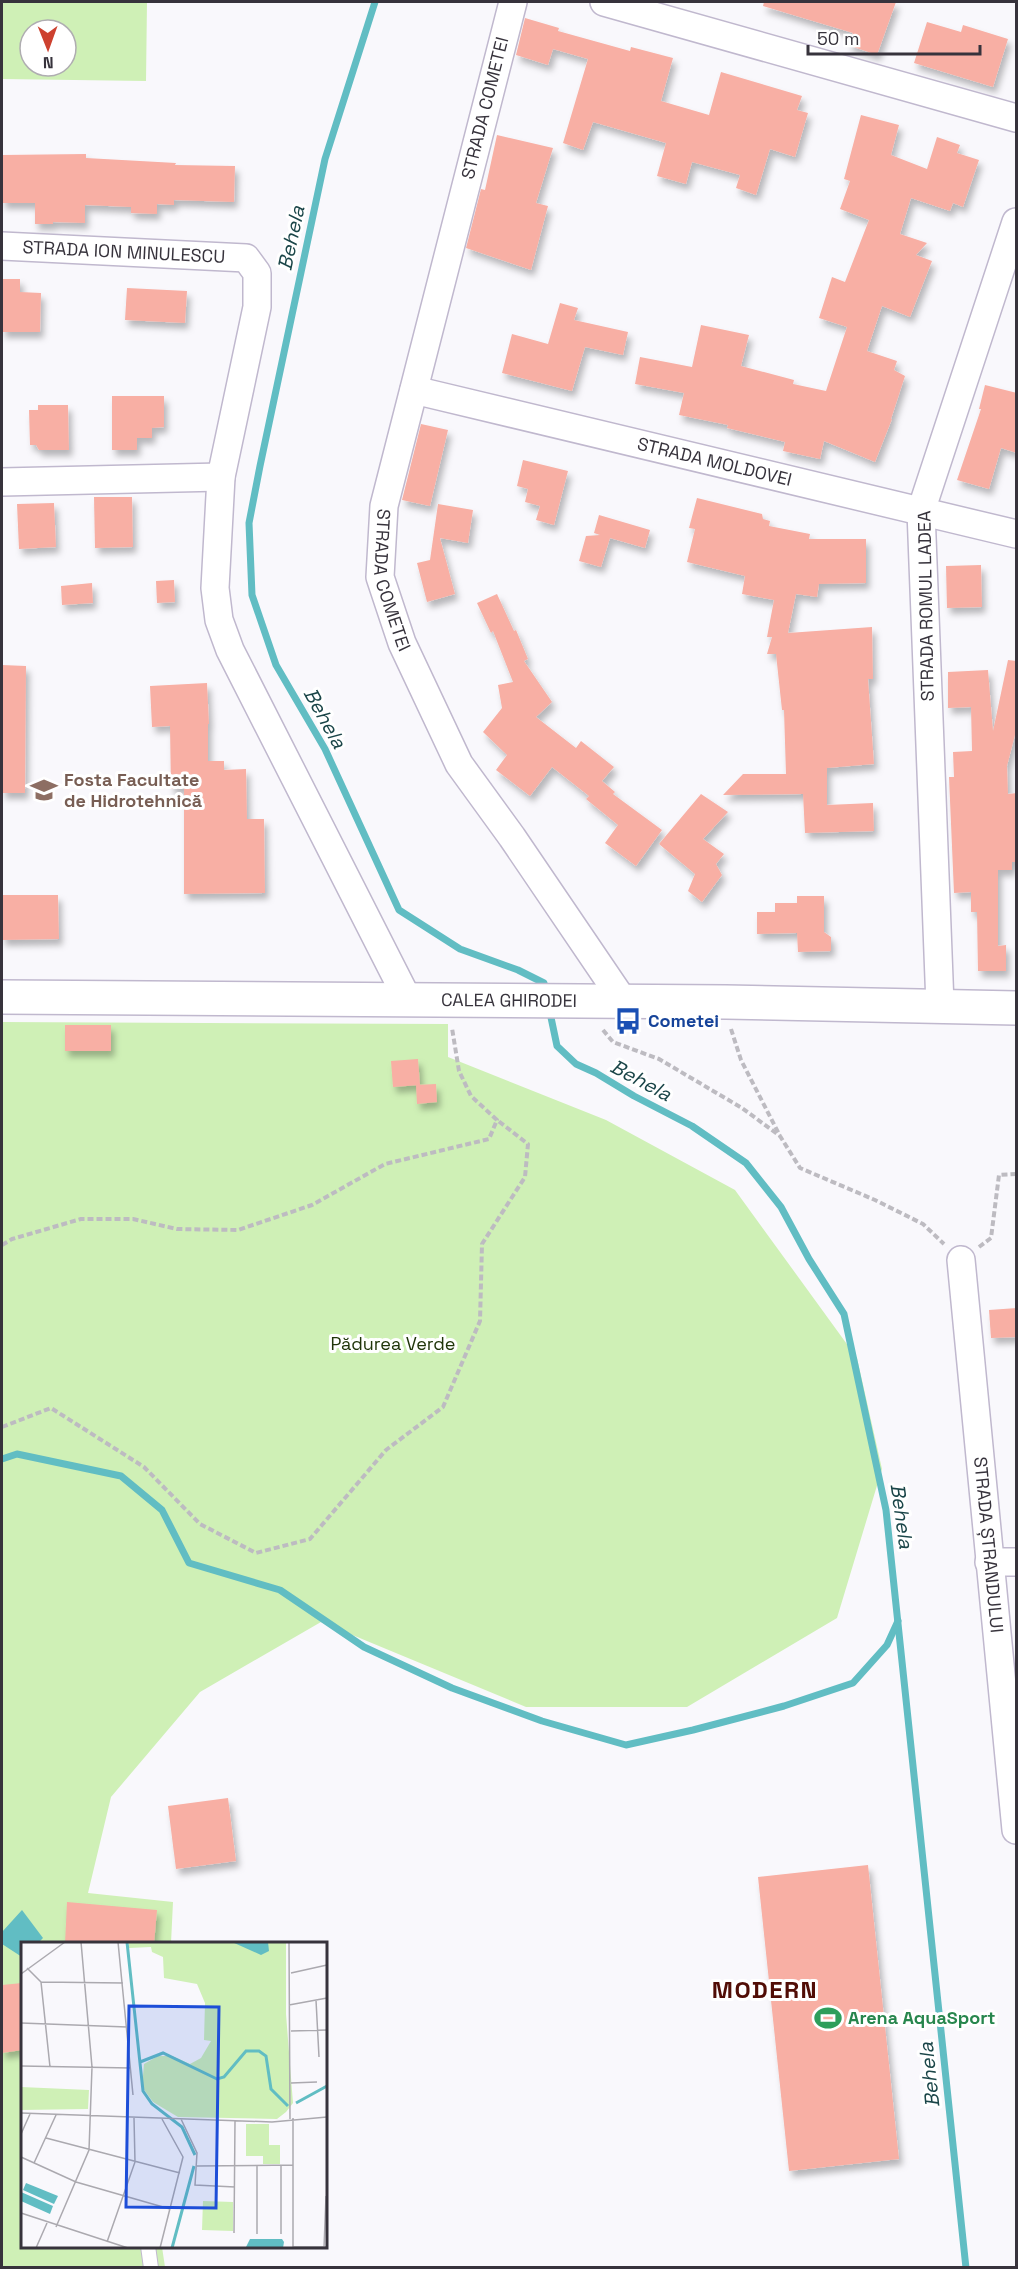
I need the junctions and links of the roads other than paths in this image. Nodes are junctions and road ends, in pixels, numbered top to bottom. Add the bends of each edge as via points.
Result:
1 (513, 2) edge
2 (603, 2) edge
3 (1017, 118) edge
4 (1017, 222) edge
5 (2, 246) edge
6 (414, 390) junction
7 (221, 477) junction
8 (2, 482) edge
9 (921, 511) junction
10 (1017, 534) edge
11 (2, 997) edge
12 (408, 1000) junction
13 (624, 1002) junction
14 (940, 1005) junction
15 (1017, 1008) edge
16 (961, 1260) road end
17 (989, 1562) junction
18 (1017, 1562) edge
19 (1017, 1830) edge
20 (148, 2248) edge
21 (151, 2268) edge

1 - 6 street, STRADA COMETEI
2 - 3 street
4 - 9 street, STRADA ROMUL LADEA
5 - 7 street, STRADA ION MINULESCU via 246,258 258,273 257,307
6 - 9 street, STRADA MOLDOVEI
6 - 13 street, STRADA COMETEI via 384,506 380,577 402,643 459,765
7 - 8 street
7 - 12 street via 215,588 219,620 230,650
9 - 10 street, STRADA MOLDOVEI
9 - 14 street, STRADA ROMUL LADEA
11 - 12 street, CALEA GHIRODEI
12 - 13 street, CALEA GHIRODEI
13 - 14 street, CALEA GHIRODEI
14 - 15 street, CALEA GHIRODEI
16 - 17 street, STRADA ȘTRANDULUI
17 - 18 street
17 - 19 street, STRADA ȘTRANDULUI
20 - 21 lane

